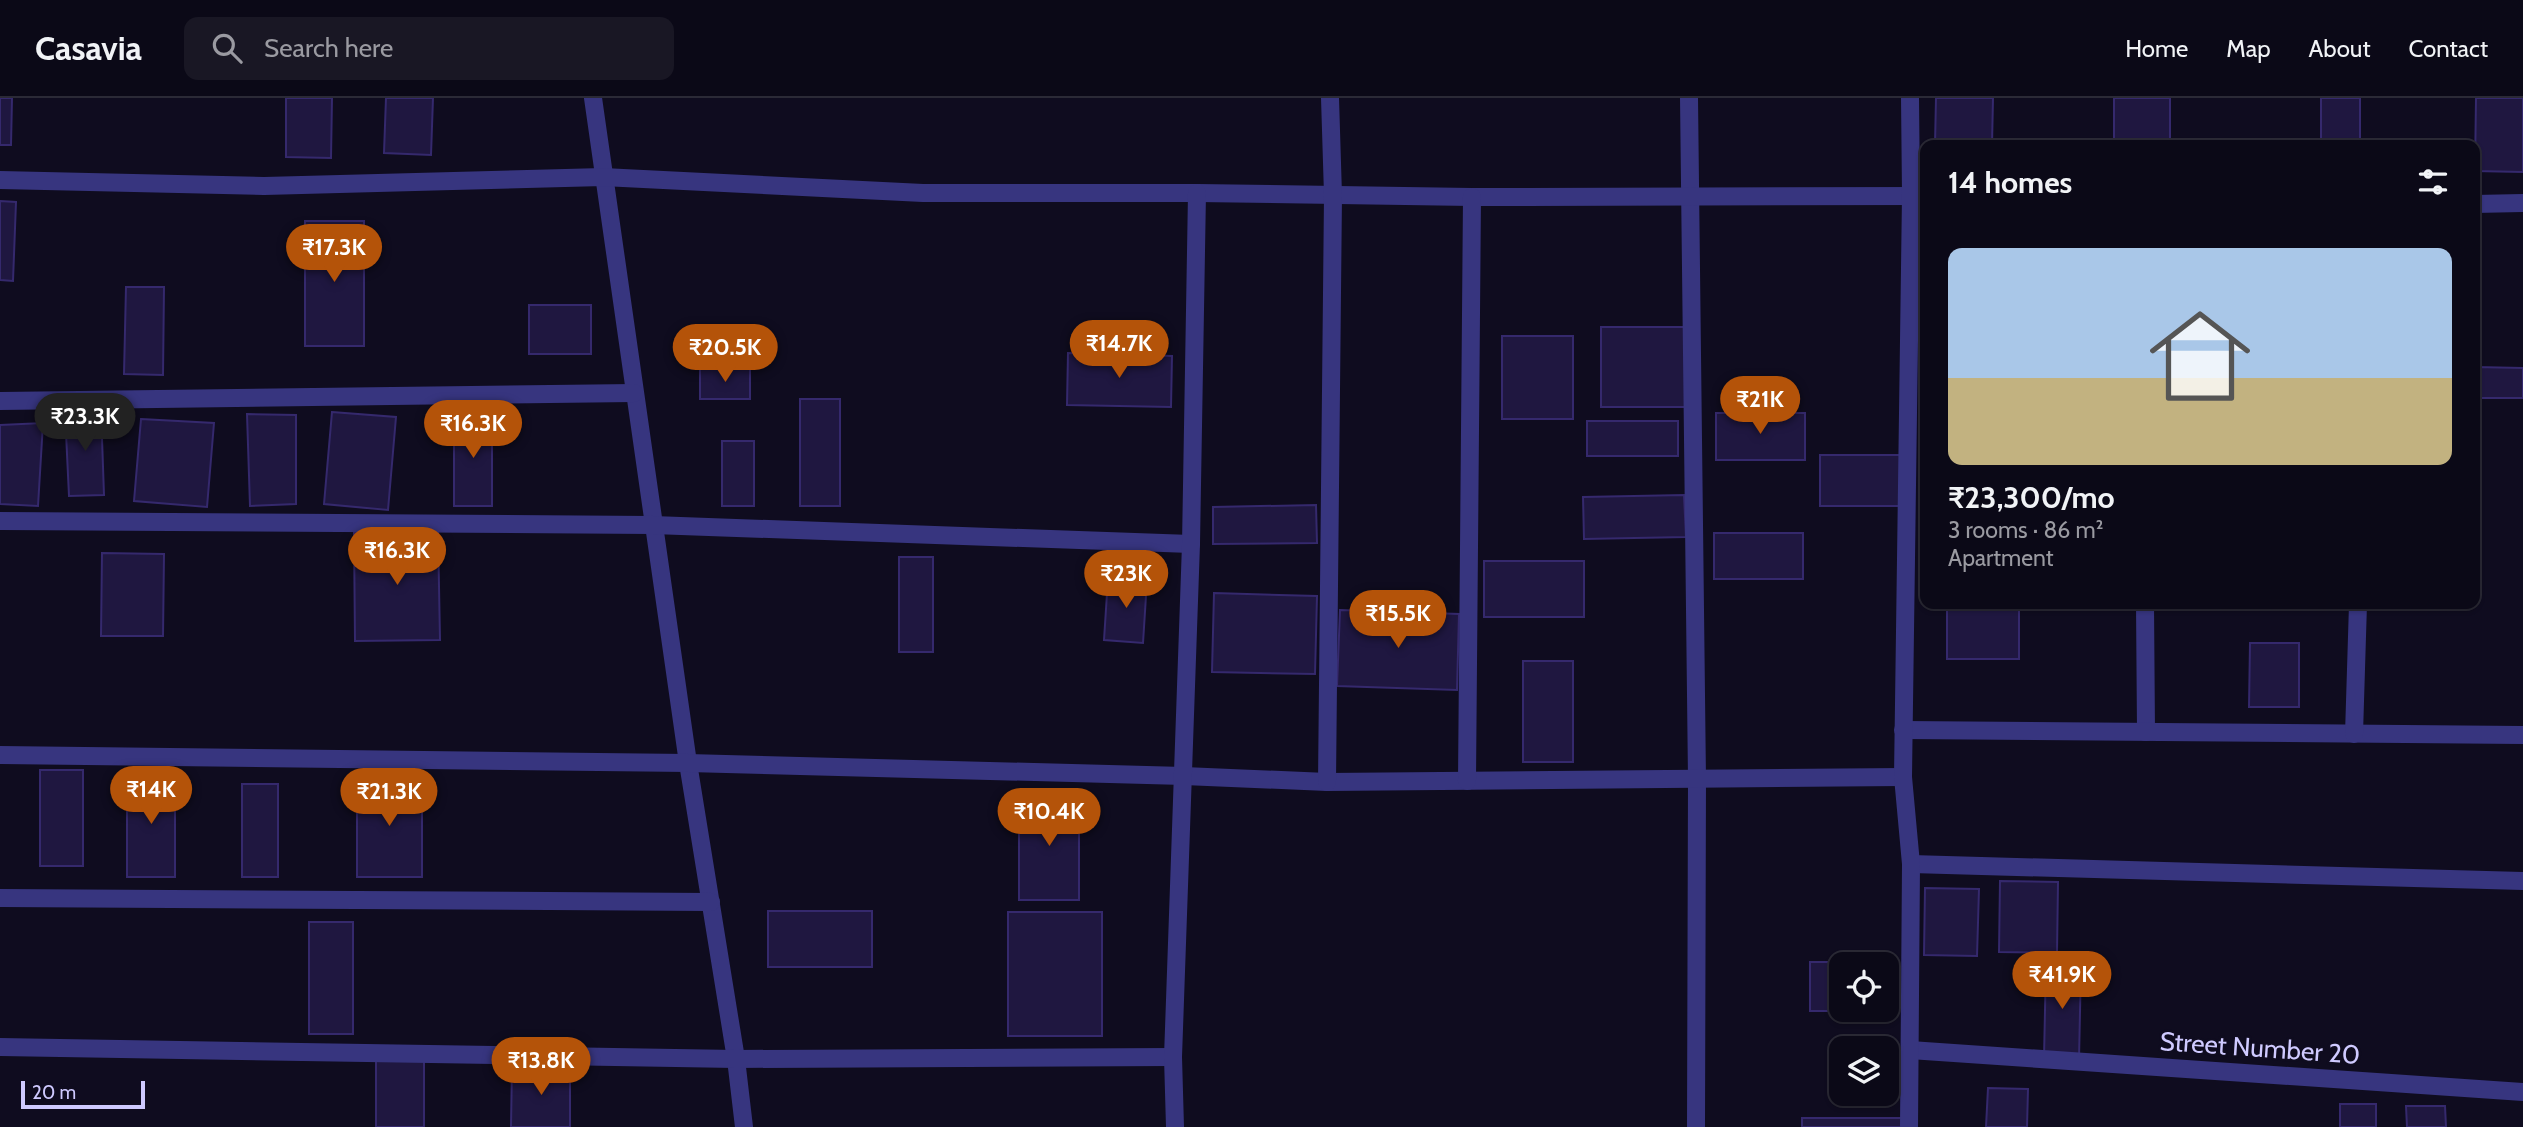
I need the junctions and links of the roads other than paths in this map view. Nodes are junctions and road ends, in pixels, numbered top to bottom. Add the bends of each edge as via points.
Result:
1 (593, 98) edge
2 (1331, 98) edge
3 (1689, 98) edge
4 (1910, 98) edge
5 (603, 177) junction
6 (0, 180) edge
7 (1197, 193) junction
8 (1333, 195) junction
9 (1689, 195) junction
10 (1918, 195) edge
11 (1472, 197) junction
12 (2523, 203) edge
13 (2480, 204) edge
14 (634, 393) junction
15 (0, 401) edge
16 (0, 521) edge
17 (653, 525) junction
18 (1191, 544) junction
19 (2144, 609) edge
20 (2357, 609) edge
21 (1903, 730) junction
22 (2146, 732) junction
23 (2354, 734) junction
24 (2523, 735) edge
25 (0, 755) edge
26 (688, 763) junction
27 (1184, 776) junction
28 (1903, 777) junction
29 (1697, 780) junction
30 (1327, 782) junction
31 (1467, 782) junction
32 (1911, 864) junction
33 (2523, 881) edge
34 (0, 898) edge
35 (711, 902) junction
36 (0, 1047) edge
37 (1910, 1050) junction
38 (1172, 1057) junction
39 (736, 1059) junction
40 (2523, 1092) edge
41 (744, 1127) edge
42 (1175, 1127) edge
43 (1696, 1127) edge
44 (1909, 1127) edge

1 - 5 street
2 - 8 street
3 - 9 street
4 - 10 street
5 - 6 street via 264,186
5 - 7 street via 923,193
5 - 14 street
7 - 8 street
7 - 18 street
8 - 11 street
8 - 30 street
9 - 10 street
9 - 11 street
9 - 29 street
10 - 21 street
11 - 31 street
12 - 13 street
14 - 15 street
14 - 17 street
16 - 17 street
17 - 18 street
17 - 26 street
18 - 27 street
19 - 22 street
20 - 23 street
21 - 22 street
21 - 28 street
22 - 23 street
23 - 24 street
25 - 26 street
26 - 27 street
26 - 35 street
27 - 30 street
27 - 38 street
28 - 29 street
28 - 32 street
29 - 31 street
29 - 43 street
30 - 31 street
32 - 33 street
32 - 37 street
34 - 35 street
35 - 39 street
36 - 39 street
37 - 40 street, Street Number 20
37 - 44 street
38 - 39 street
38 - 42 street
39 - 41 street

